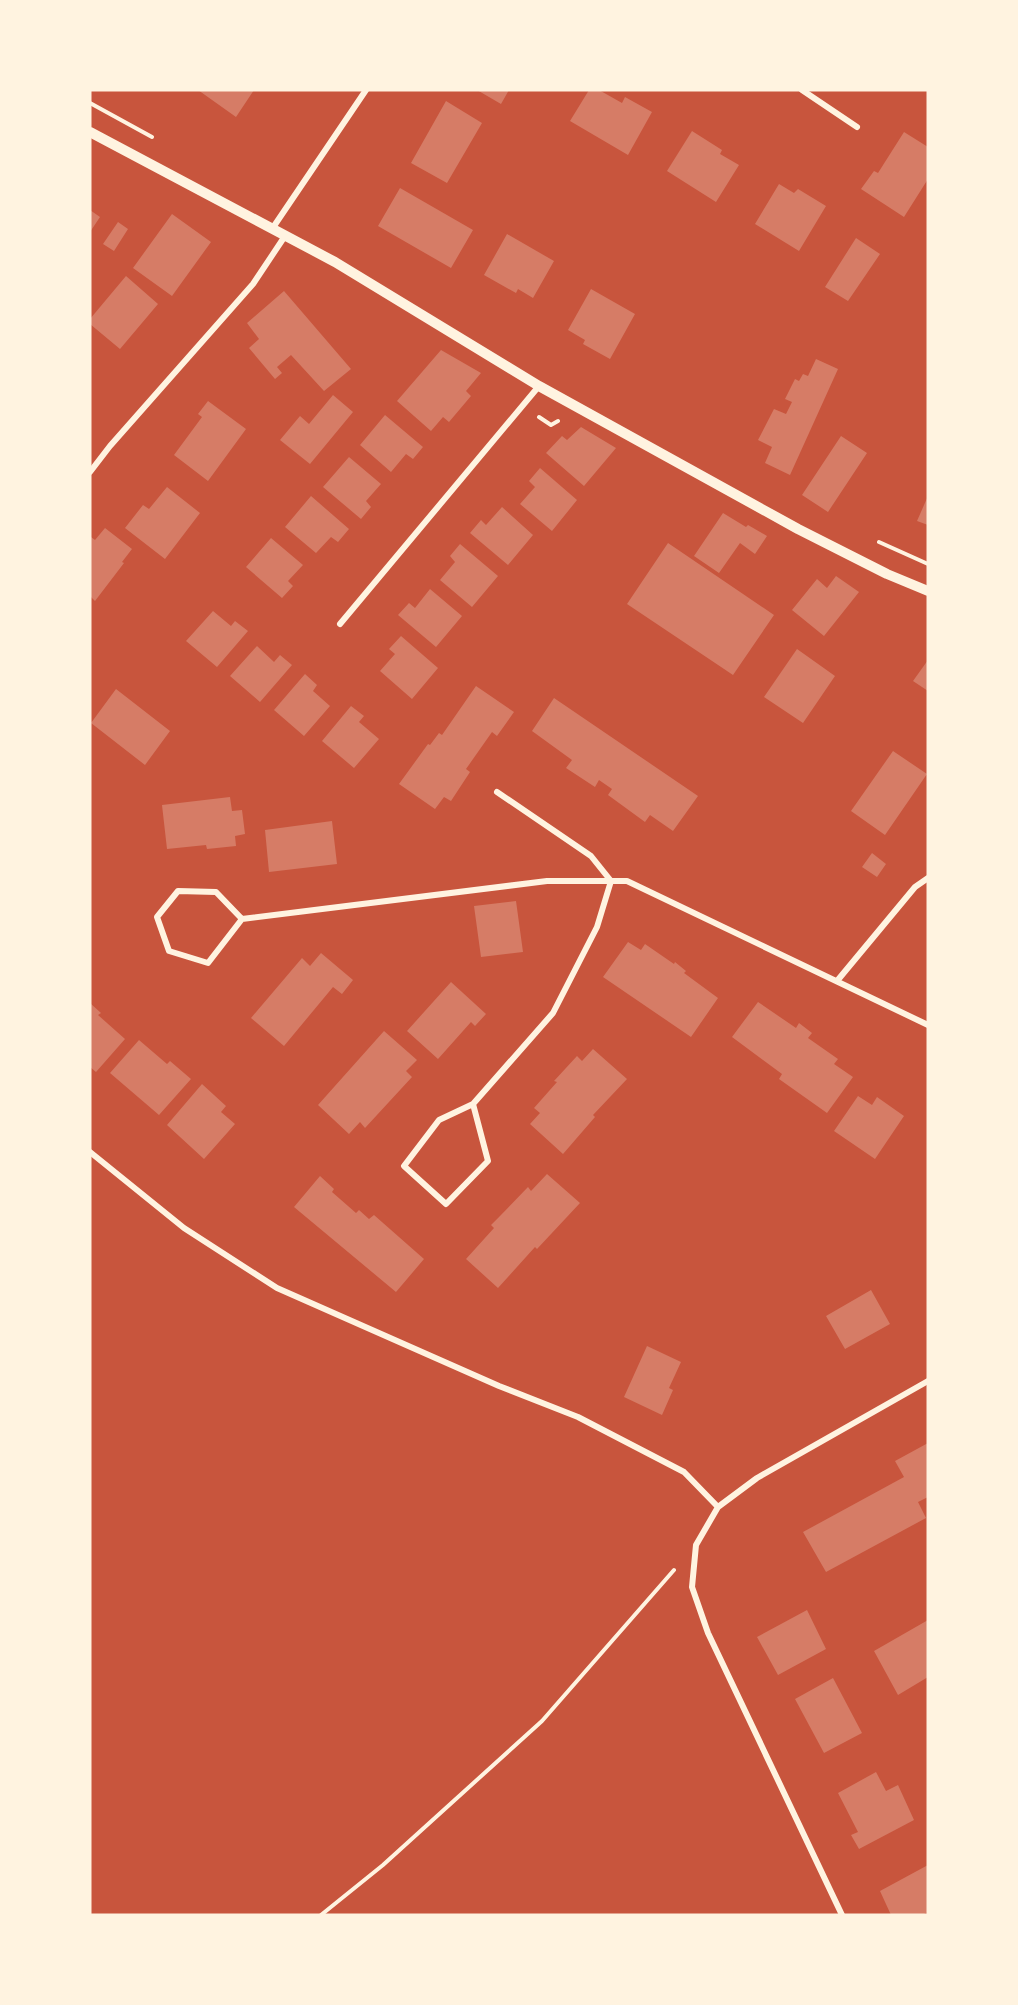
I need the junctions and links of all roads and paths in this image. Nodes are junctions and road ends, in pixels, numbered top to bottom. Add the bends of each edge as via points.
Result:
1 (366, 90) edge
2 (802, 90) edge
3 (857, 127) dead end
4 (90, 132) edge
5 (272, 230) junction
6 (285, 236) junction
7 (539, 386) junction
8 (90, 472) edge
9 (873, 539) dead end
10 (928, 564) edge
11 (928, 591) edge
12 (340, 624) dead end
13 (496, 792) dead end
14 (928, 878) edge
15 (611, 881) junction
16 (242, 919) junction
17 (837, 981) junction
18 (928, 1025) edge
19 (473, 1104) junction
20 (90, 1152) edge
21 (928, 1381) edge
22 (718, 1507) junction
23 (696, 1545) junction
24 (321, 1915) edge
25 (842, 1915) edge

1 - 5 street
2 - 3 street
4 - 5 street
5 - 6 street
6 - 7 street via 335,262
6 - 8 street via 253,284
7 - 11 street via 798,529
7 - 12 street
9 - 10 path
13 - 15 street via 591,856
14 - 17 street via 915,887
15 - 16 street via 547,881
15 - 17 street via 627,881
15 - 19 street via 597,927 553,1013
16 - 16 street via 216,892 178,891 157,916 169,951 208,963
17 - 18 street
19 - 19 street via 439,1120 404,1166 446,1204 488,1161
20 - 22 street via 184,1228 277,1288 578,1417 684,1472
21 - 22 street via 757,1478
22 - 23 street
23 - 24 path via 542,1721 383,1865
23 - 25 street via 692,1587 708,1633

